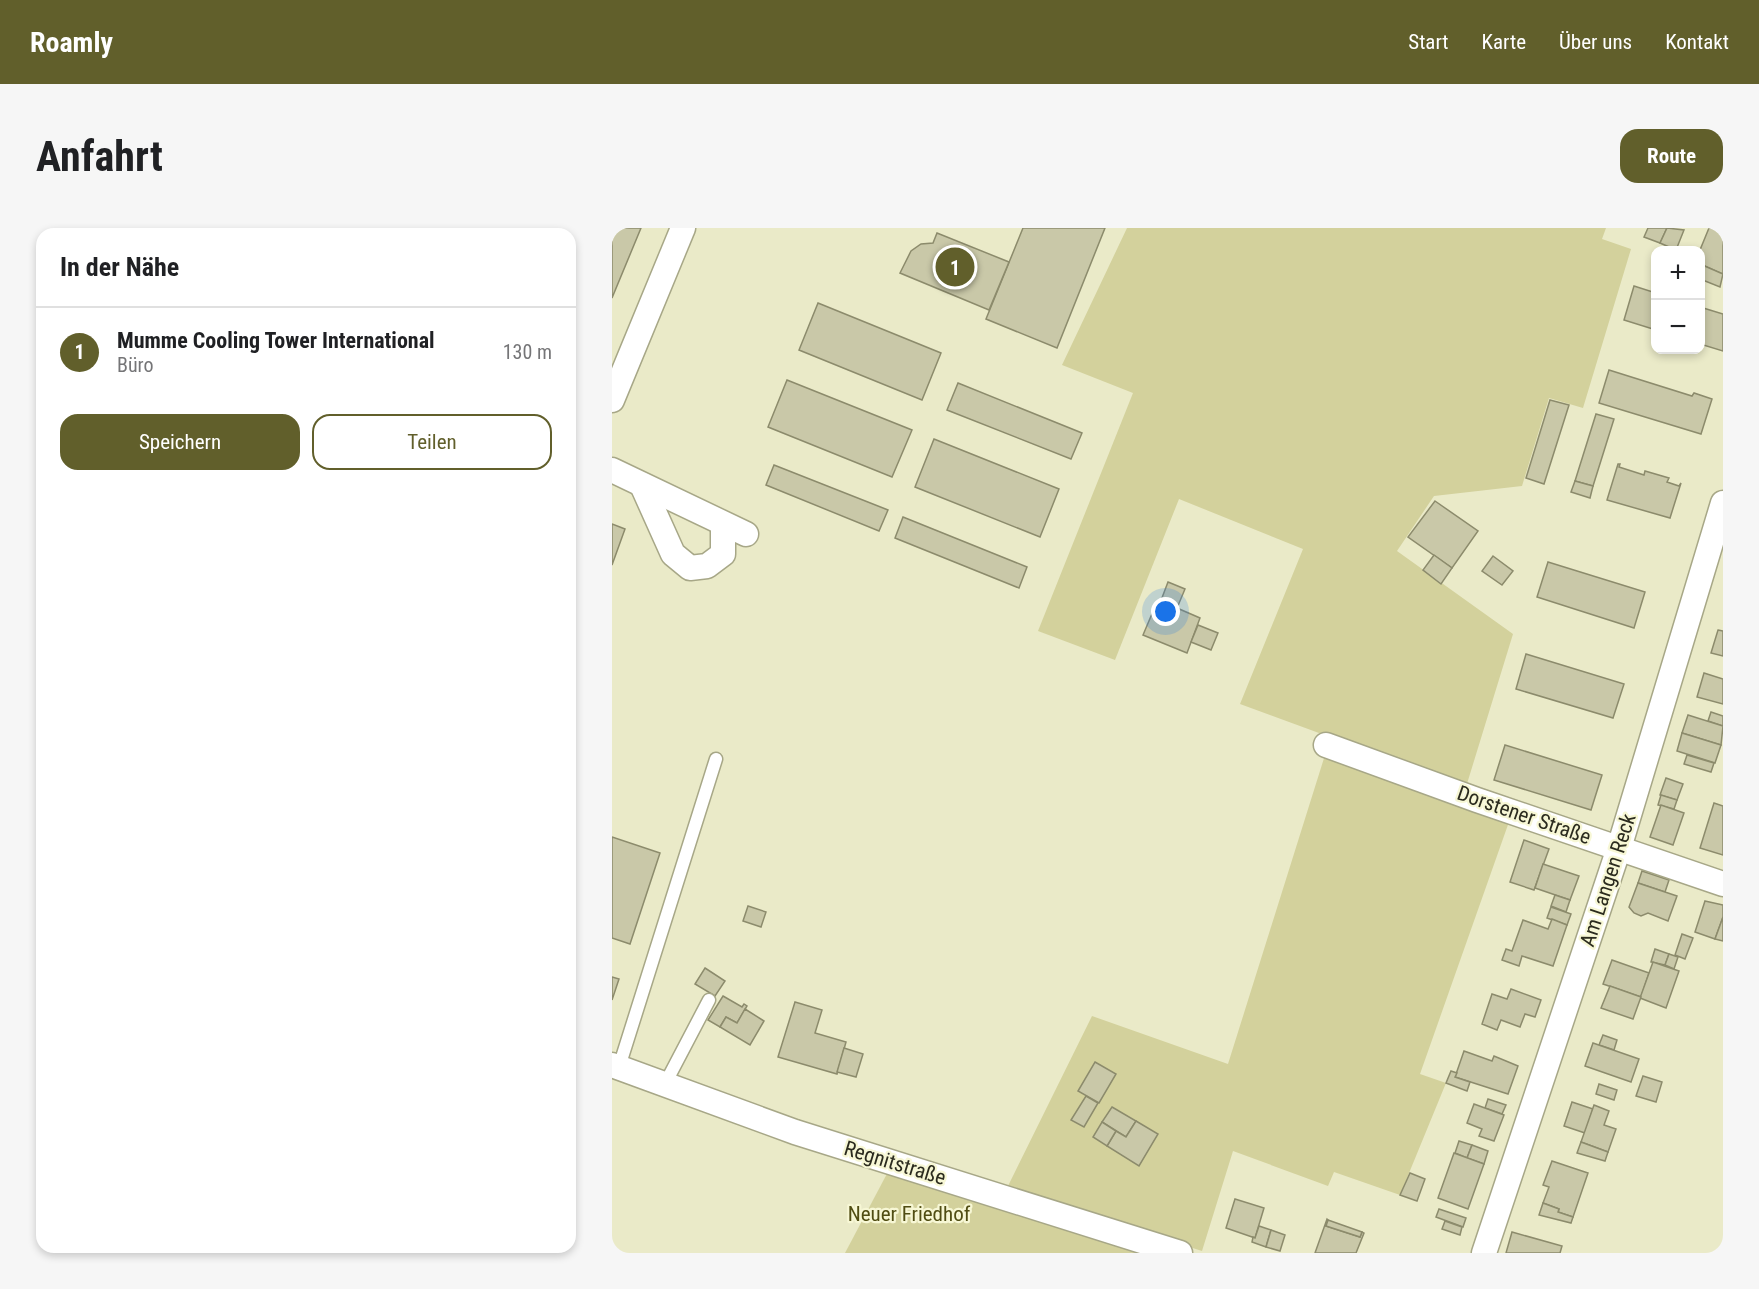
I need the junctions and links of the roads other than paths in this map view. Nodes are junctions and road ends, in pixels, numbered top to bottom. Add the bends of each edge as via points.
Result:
1 (683, 228) edge
2 (612, 400) edge
3 (612, 470) edge
4 (642, 485) junction
5 (1723, 503) edge
6 (723, 525) junction
7 (746, 534) dead end
8 (1326, 745) dead end
9 (716, 759) dead end
10 (1619, 848) junction
11 (1723, 884) edge
12 (709, 1000) dead end
13 (615, 1066) edge
14 (665, 1084) junction
15 (1180, 1253) edge
16 (1484, 1253) edge

1 - 2 street
3 - 4 street
4 - 6 street
4 - 6 street via 673,554 690,568 706,566 723,554
5 - 10 street, Am Langen Reck
6 - 7 street
8 - 10 street, Dorstener Straße
9 - 13 lane
10 - 11 street, Dorstener Straße
10 - 16 street, Am Langen Reck
12 - 14 lane
13 - 14 street, Regnitstraße
14 - 15 street, Regnitstraße via 795,1131

